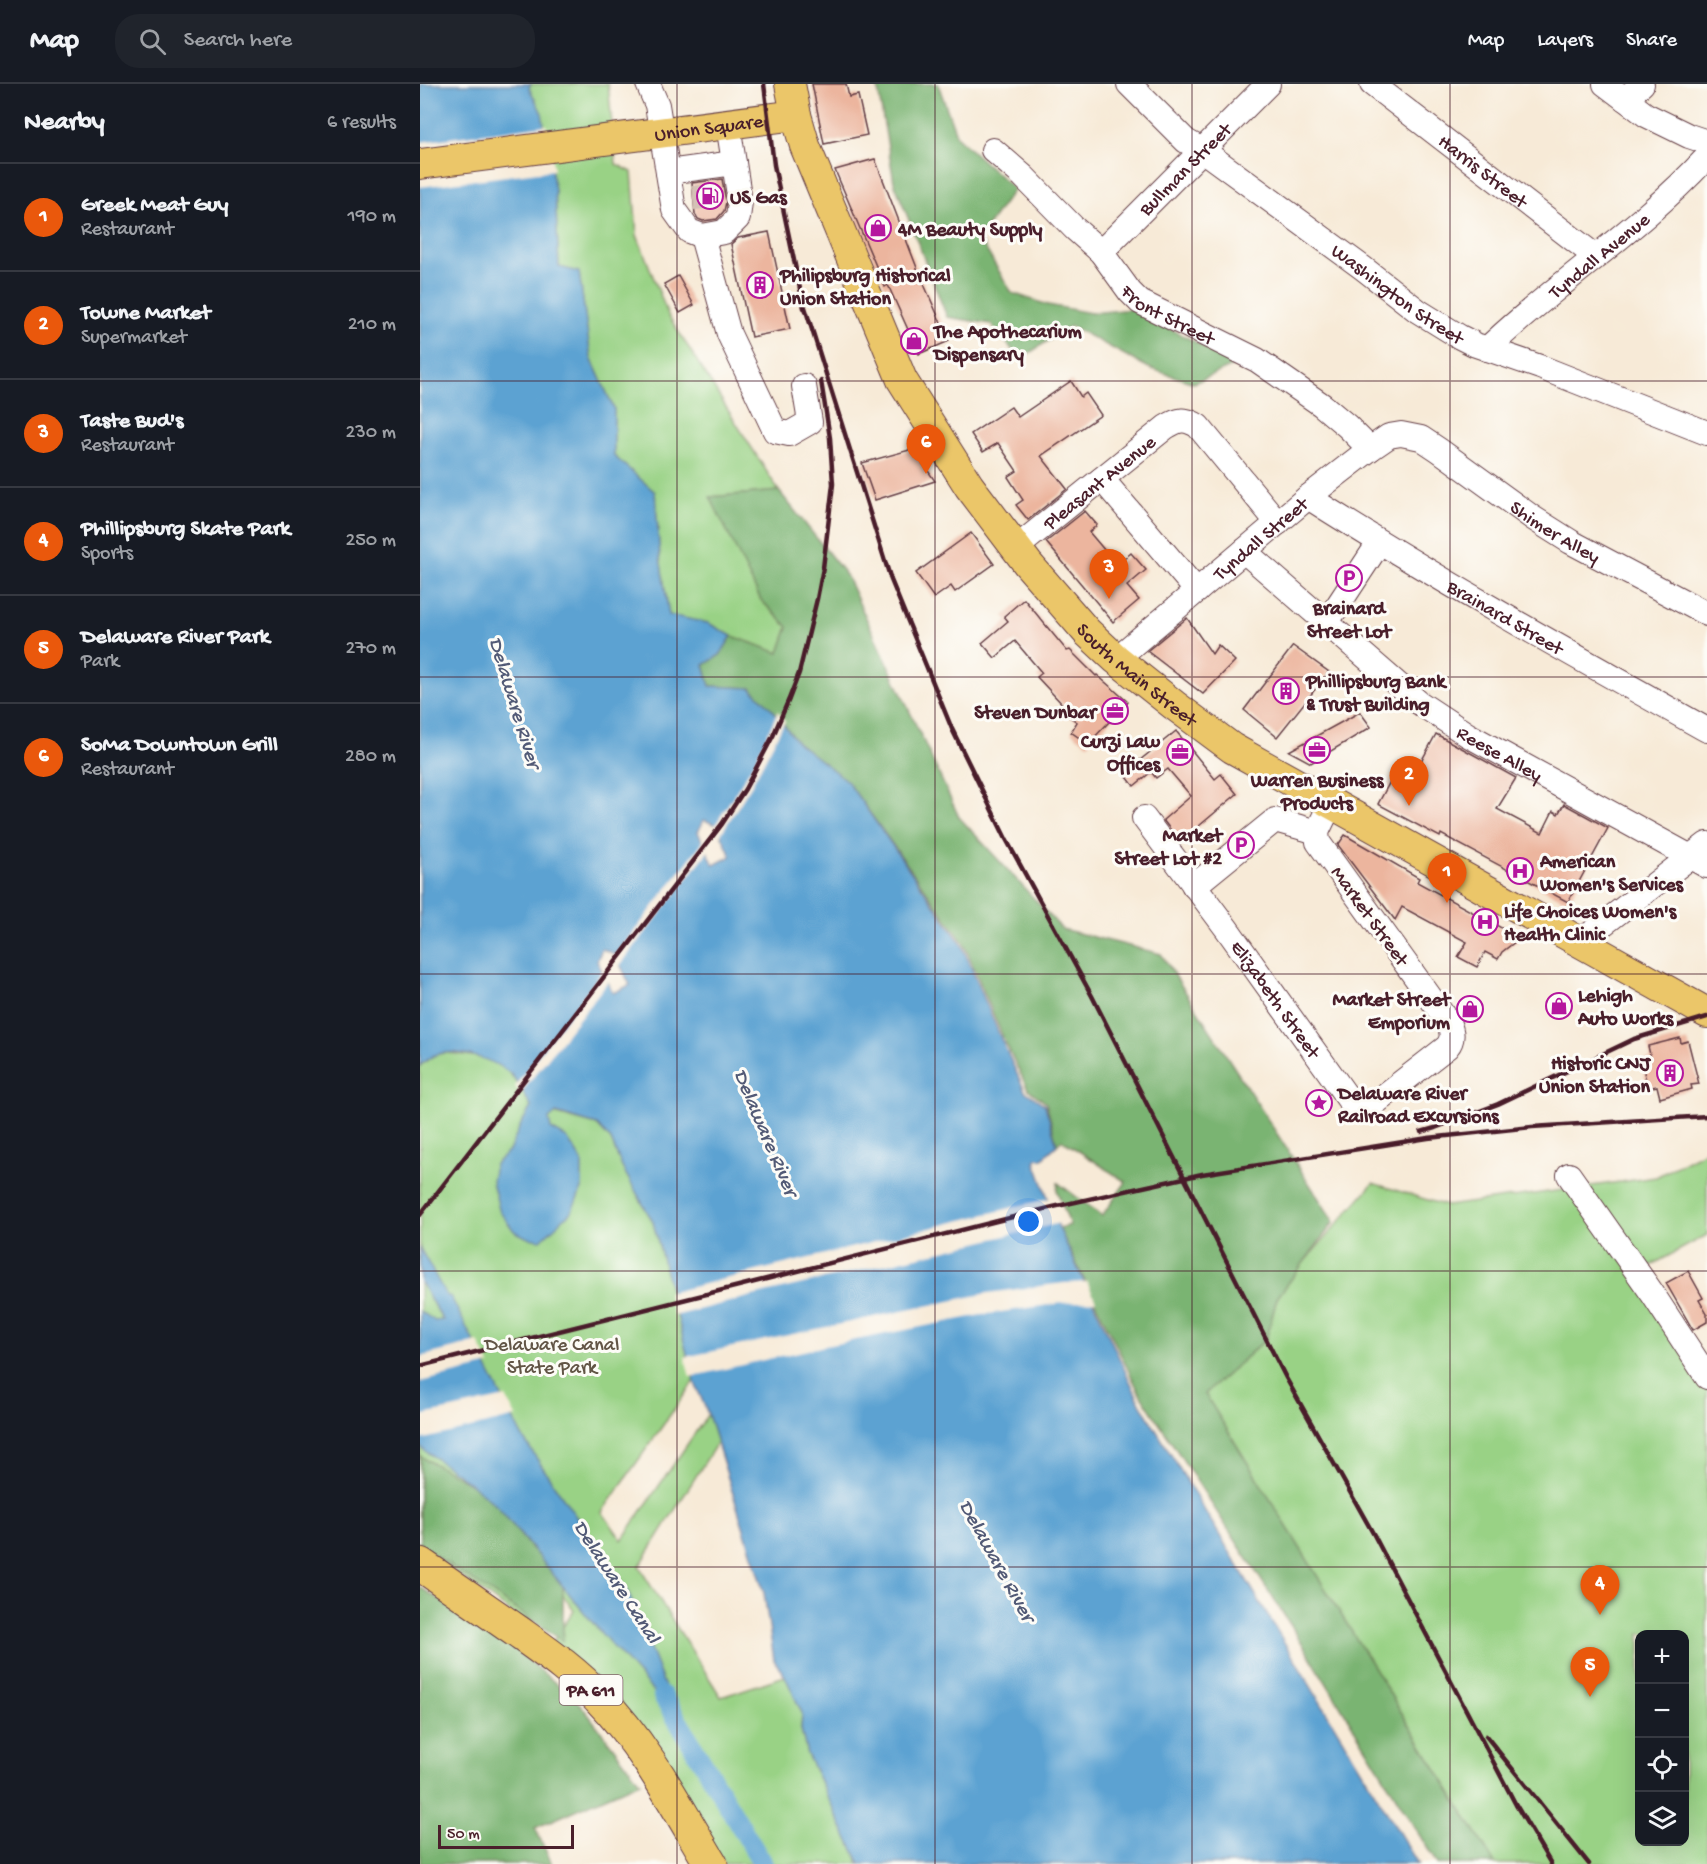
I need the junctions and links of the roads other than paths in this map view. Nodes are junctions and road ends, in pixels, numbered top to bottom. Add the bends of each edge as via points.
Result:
1 (648, 84) edge
2 (790, 84) edge
3 (1129, 84) edge
4 (1268, 84) edge
5 (1371, 84) edge
6 (1605, 84) edge
7 (1634, 92) edge
8 (796, 115) junction
9 (728, 124) junction
10 (662, 133) junction
11 (1707, 142) edge
12 (993, 150) dead end
13 (1202, 150) junction
14 (1707, 157) edge
15 (734, 163) junction
16 (420, 164) edge
17 (668, 172) junction
18 (702, 236) junction
19 (1101, 252) junction
20 (1595, 256) junction
21 (1487, 349) junction
22 (804, 386) dead end
23 (1707, 433) edge
24 (1412, 435) joint
25 (1370, 448) junction
26 (1102, 478) junction
27 (1308, 497) junction
28 (1278, 523) junction
29 (1379, 543) junction
30 (1016, 548) junction
31 (1244, 551) junction
32 (1197, 591) junction
33 (1707, 614) edge
34 (1327, 622) junction
35 (1116, 659) junction
36 (1707, 730) edge
37 (1331, 803) junction
38 (1144, 818) dead end
39 (1317, 831) junction
40 (1702, 856) edge
41 (1194, 886) junction
42 (1580, 942) junction
43 (1707, 1013) edge
44 (1357, 1111) joint
45 (1569, 1175) dead end
46 (1700, 1350) edge
47 (1707, 1377) edge
48 (420, 1564) edge
49 (711, 1864) edge

1 - 10 street
2 - 8 main road, South Main Street
3 - 13 street, Washington Street via 1186,141
4 - 13 street, Bullman Street
5 - 20 street, Harris Street
6 - 7 street
7 - 11 street via 1646,116
8 - 9 main road, Union Square
8 - 30 main road, South Main Street via 805,146 902,380 969,486
9 - 10 main road, Union Square
9 - 15 street
10 - 16 main road, Union Square
10 - 17 street
12 - 19 street, Front Street
13 - 19 street, Bullman Street
13 - 21 street, Washington Street via 1418,311
14 - 20 street, Tyndall Avenue via 1680,187
15 - 17 street
15 - 18 street via 732,195 740,202 738,218 724,232
17 - 18 street via 683,198 674,210 688,231
18 - 22 street via 729,334 775,431 789,434 810,422
19 - 25 street, Front Street via 1140,302 1257,360 1322,405
20 - 21 street, Tyndall Avenue
21 - 23 street, Washington Street
24 - 25 street, Tyndall Street via 1389,436
24 - 33 street, Shimer Alley via 1571,542
25 - 27 street, Tyndall Street
26 - 28 street, Pleasant Avenue via 1166,428 1190,421
26 - 30 street, Pleasant Avenue
26 - 32 street
27 - 28 street, Tyndall Street
27 - 29 street, Brainard Street
28 - 31 street, Tyndall Street
29 - 34 street
29 - 36 street, Brainard Street
30 - 35 main road, South Main Street via 1087,632
31 - 32 street, Tyndall Street
31 - 34 street, Reese Alley
32 - 35 street, Tyndall Street
34 - 40 street, Reese Alley via 1418,702 1468,735
35 - 37 main road, South Main Street via 1232,748
37 - 39 street
37 - 42 main road, South Main Street
38 - 41 street, Elizabeth Street
39 - 41 street via 1275,820
39 - 44 street, Market Street via 1318,842 1453,1031 1447,1047 1375,1103
40 - 42 street
41 - 44 street, Elizabeth Street
42 - 43 main road, South Main Street
45 - 46 street via 1652,1293
46 - 47 street
48 - 49 highway, PA 611 via 547,1653 600,1699 656,1773

